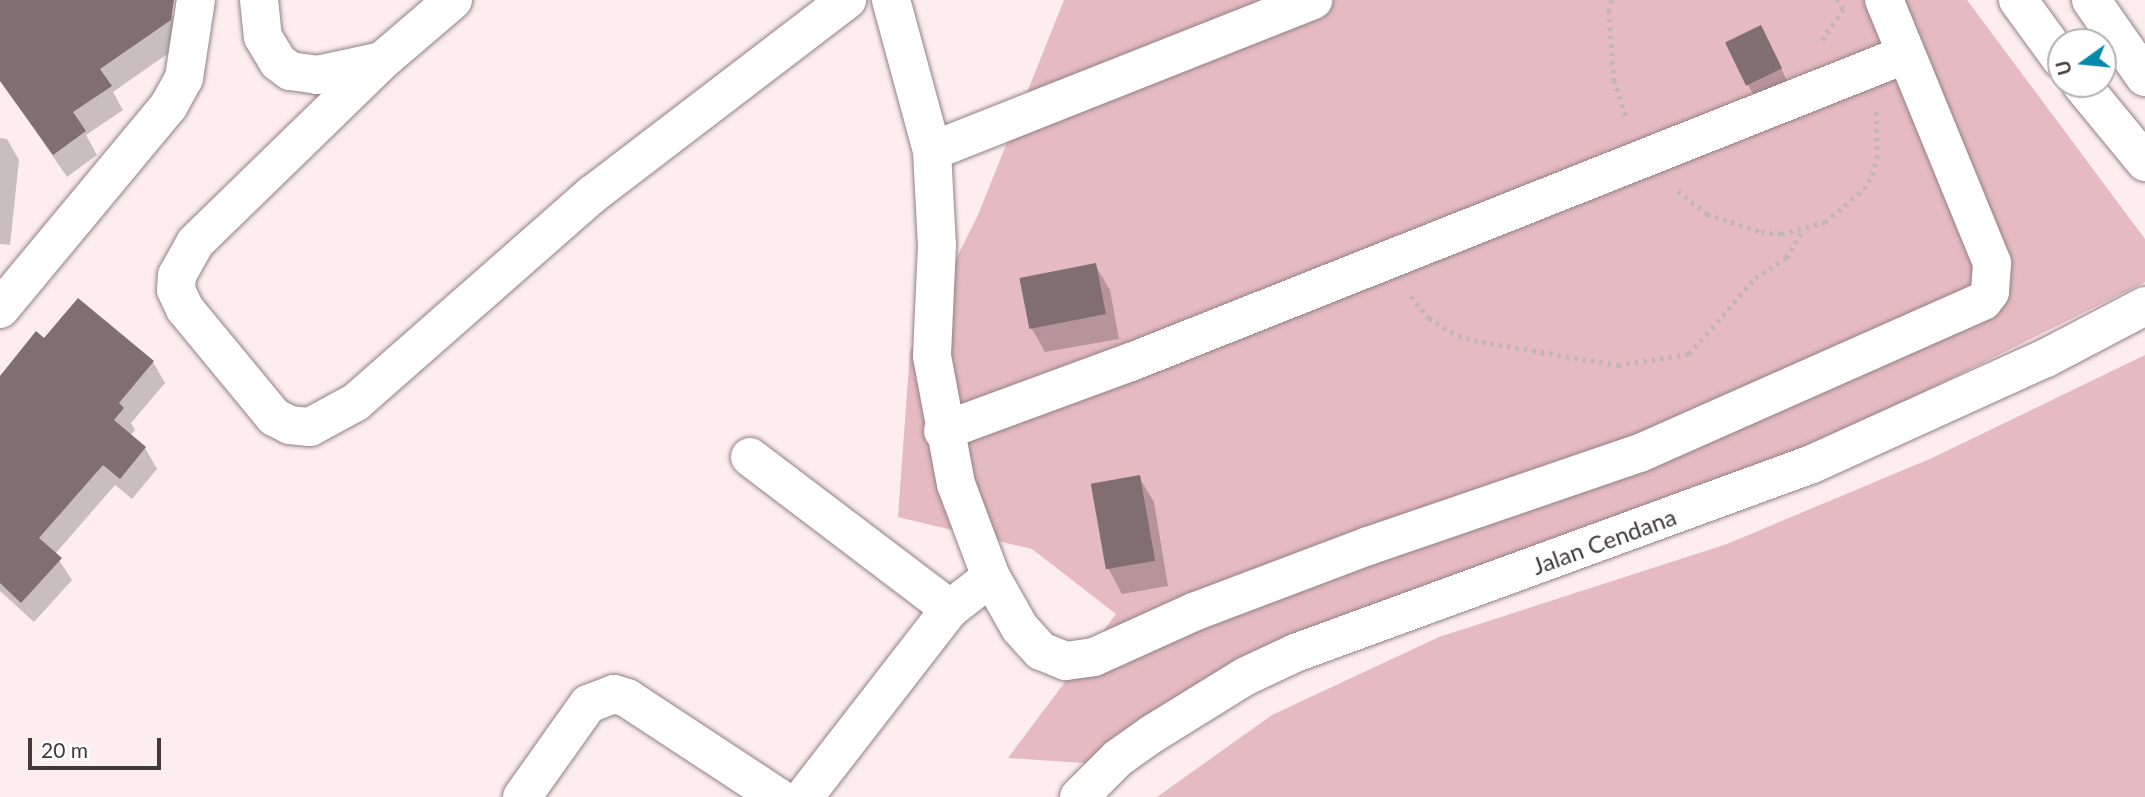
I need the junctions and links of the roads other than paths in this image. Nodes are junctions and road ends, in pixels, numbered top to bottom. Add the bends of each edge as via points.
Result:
1 (196, 0) edge
2 (259, 0) edge
3 (453, 0) edge
4 (847, 0) edge
5 (891, 0) edge
6 (1313, 0) edge
7 (1884, 0) edge
8 (2018, 0) edge
9 (2091, 0) edge
10 (2047, 40) edge
11 (1904, 55) junction
12 (383, 60) junction
13 (2145, 77) edge
14 (2092, 98) edge
15 (932, 151) junction
16 (2145, 162) edge
17 (2145, 306) edge
18 (0, 309) edge
19 (943, 431) junction
20 (750, 457) dead end
21 (991, 577) junction
22 (950, 609) junction
23 (522, 797) edge
24 (778, 797) edge
25 (804, 797) edge
26 (1079, 797) edge

1 - 18 street via 184,78 169,107
2 - 12 street via 263,37 278,62 290,71 317,75
3 - 12 street
4 - 12 street via 593,194 355,402 310,427 290,425 274,417 185,309 176,290 177,275 195,243
5 - 15 street
6 - 15 street
7 - 11 street
8 - 10 street
9 - 13 street
11 - 19 street via 1131,362
11 - 21 street via 1992,263 1990,292 1971,310 1640,453 1368,546 1196,611 1083,661 1052,658 1030,643
14 - 16 street
15 - 19 street via 937,244 932,356
17 - 26 street, Jalan Cendana via 2046,358 1812,464 1294,653 1246,676 1153,734 1118,758
19 - 21 street via 956,484
20 - 22 street
21 - 22 street
22 - 25 street
23 - 24 street via 588,704 614,694

